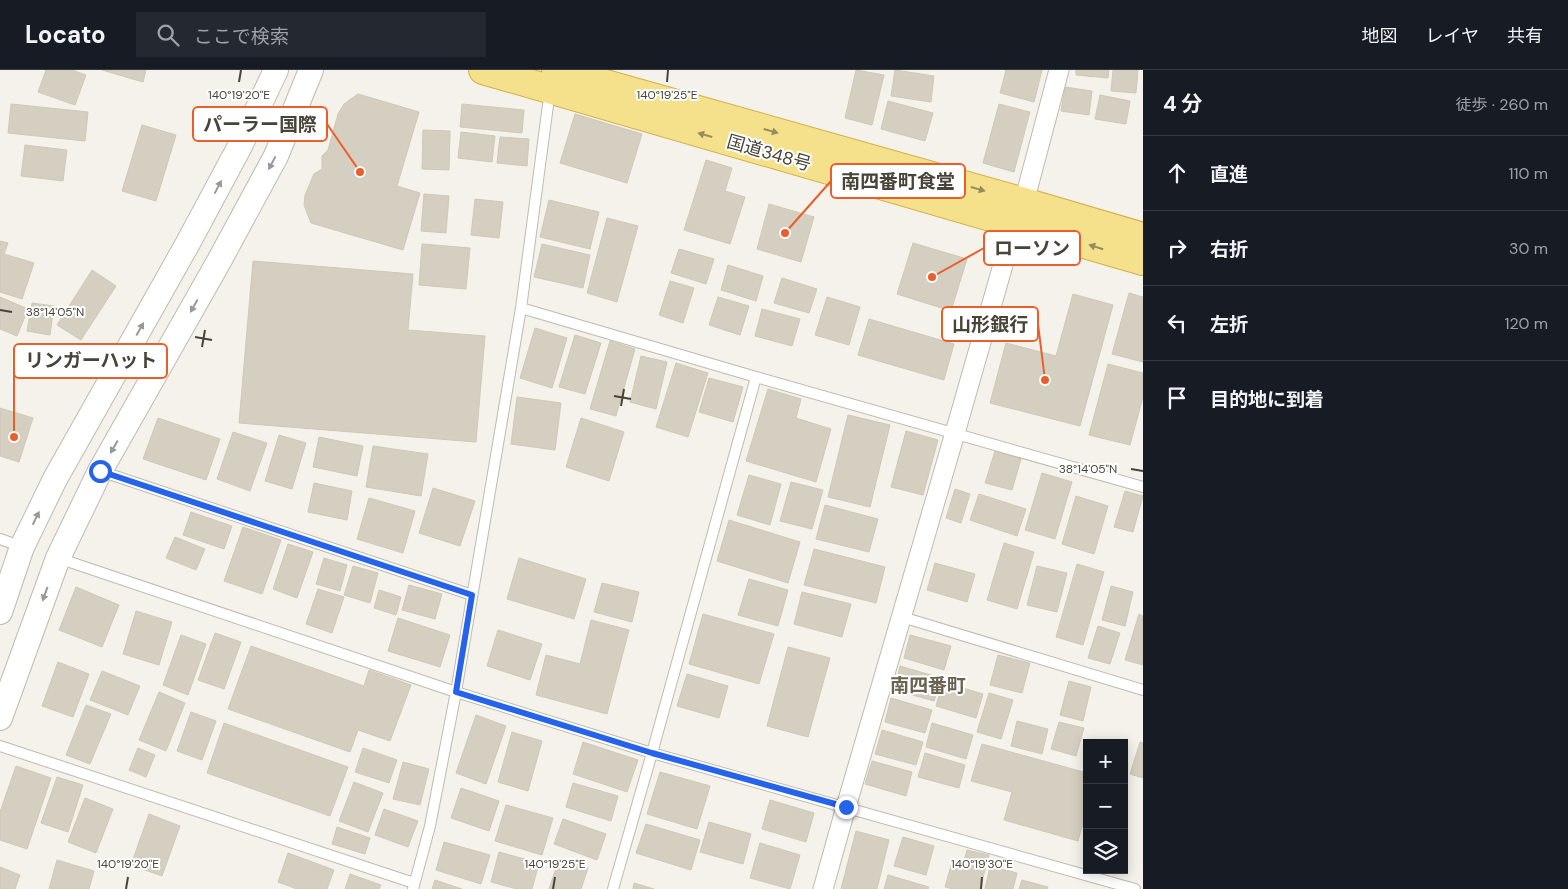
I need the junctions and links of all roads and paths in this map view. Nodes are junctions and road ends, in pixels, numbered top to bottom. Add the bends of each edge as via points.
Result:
1 (276, 70) edge
2 (311, 70) edge
3 (483, 70) edge
4 (1059, 70) edge
5 (584, 74) edge
6 (553, 79) edge
7 (1019, 212) junction
8 (1143, 237) edge
9 (1143, 261) edge
10 (521, 308) junction
11 (756, 377) junction
12 (956, 433) junction
13 (100, 471) junction
14 (1143, 487) edge
15 (0, 539) edge
16 (22, 547) junction
17 (58, 558) junction
18 (472, 595) junction
19 (0, 612) edge
20 (902, 617) junction
21 (1143, 690) edge
22 (456, 692) junction
23 (0, 718) edge
24 (0, 746) edge
25 (652, 753) junction
26 (846, 807) junction
27 (414, 886) edge
28 (613, 889) edge
29 (823, 889) edge
30 (1135, 889) edge

16 -> 1 street via 55,479 240,146
2 -> 13 street via 276,156
3 - 6 highway, 国道348号
4 - 7 street
5 - 6 highway, 国道348号
5 -> 7 highway, 国道348号
7 -> 6 highway, 国道348号 via 702,134
6 - 10 lane
7 - 8 highway, 国道348号
9 -> 7 highway, 国道348号
7 - 12 street
10 - 11 lane
10 - 18 lane
11 - 12 lane
11 - 25 lane
12 - 14 lane
12 - 20 street
13 - 17 street
13 - 18 lane
15 - 16 lane
16 - 19 street
17 - 22 lane
17 -> 23 street
18 - 22 lane
20 - 21 lane
20 - 26 street
22 - 25 lane
22 - 27 lane via 430,826
24 - 27 lane
25 - 26 lane
25 - 28 lane
26 - 29 street
26 - 30 lane

